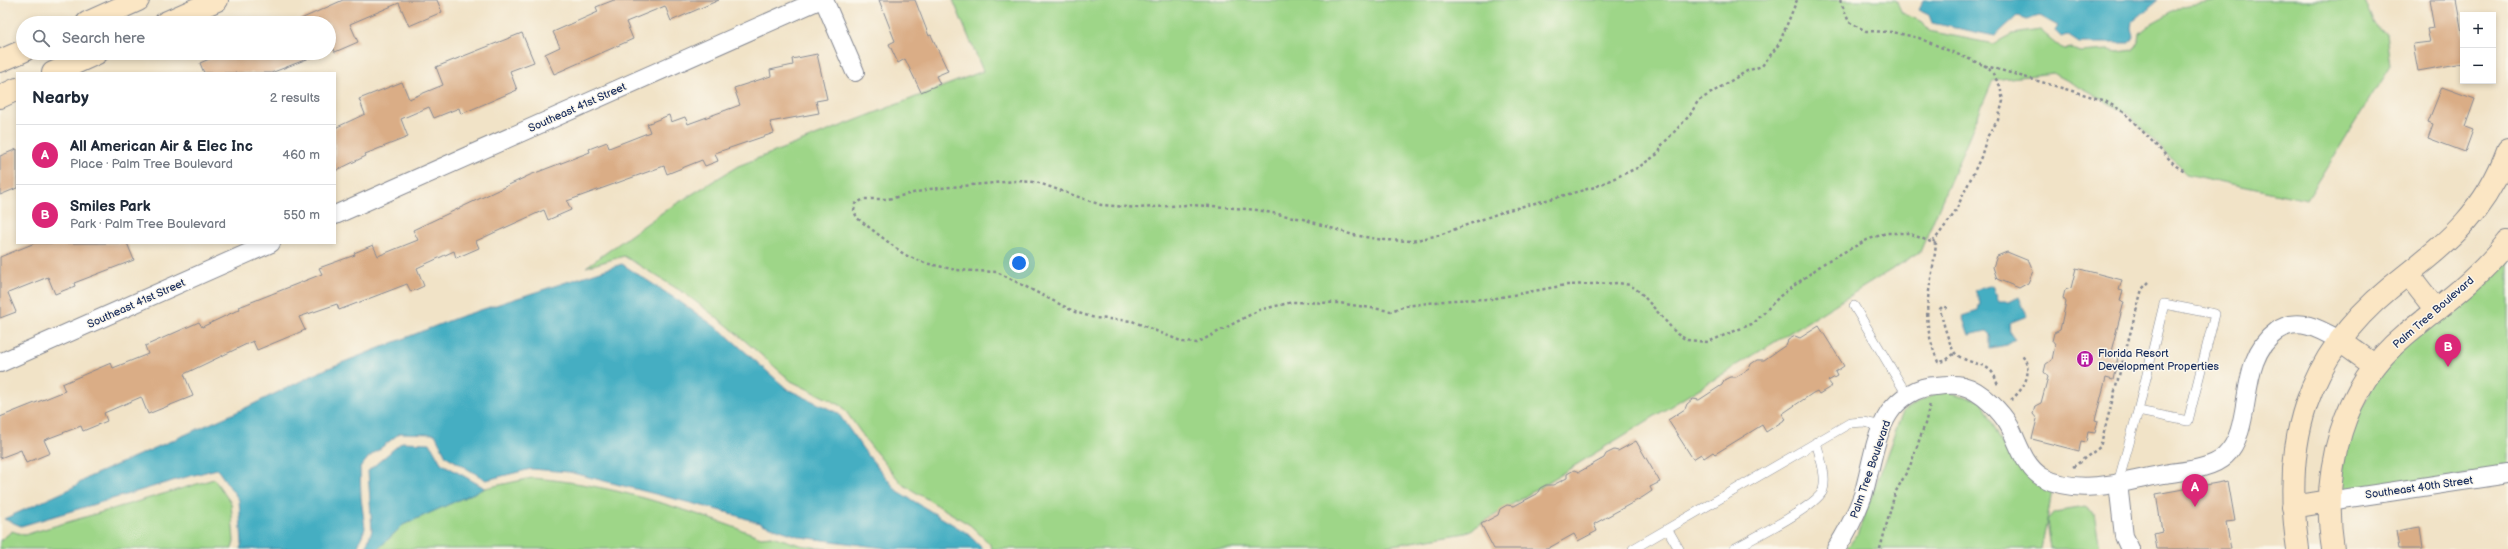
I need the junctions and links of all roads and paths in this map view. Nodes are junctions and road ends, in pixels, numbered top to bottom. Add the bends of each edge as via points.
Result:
1 (138, 0) edge
2 (217, 0) edge
3 (819, 0) edge
4 (824, 0) edge
5 (1797, 0) edge
6 (1840, 0) edge
7 (190, 5) edge
8 (103, 16) edge
9 (175, 16) edge
10 (16, 54) edge
11 (82, 60) edge
12 (0, 62) edge
13 (1983, 65) junction
14 (55, 72) edge
15 (855, 72) dead end
16 (16, 89) edge
17 (0, 97) edge
18 (2508, 150) edge
19 (2185, 171) dead end
20 (336, 215) edge
21 (2508, 240) edge
22 (1933, 242) junction
23 (269, 244) edge
24 (2408, 274) junction
25 (2149, 282) dead end
26 (1854, 306) dead end
27 (1947, 308) dead end
28 (2436, 310) junction
29 (2339, 340) junction
30 (1956, 353) junction
31 (2021, 353) dead end
32 (0, 363) edge
33 (2375, 366) junction
34 (1934, 386) junction
35 (1999, 387) dead end
36 (1907, 395) junction
37 (2006, 397) dead end
38 (2010, 402) junction
39 (2012, 406) dead end
40 (2138, 411) junction
41 (1882, 426) junction
42 (1816, 442) junction
43 (2069, 468) dead end
44 (2508, 474) edge
45 (2118, 483) junction
46 (2329, 501) junction
47 (2294, 507) junction
48 (1668, 530) junction
49 (1633, 549) edge
50 (1679, 549) edge
51 (1734, 549) edge
52 (1836, 549) edge
53 (1880, 549) edge
54 (2130, 549) edge
55 (2298, 549) edge
56 (2333, 549) edge

1 - 8 street
2 - 7 street
3 - 20 street, Southeast 41st Street
4 - 15 street
5 - 22 path via 1779,44 1762,66 1746,71 1698,101 1690,115 1662,144 1659,153 1639,167 1596,187 1505,211 1439,236 1412,241 1383,240 1353,235 1303,219 1257,210 1186,205 1138,208 1101,205 1036,182 1016,181 936,188 888,199 864,199 855,204 854,211 857,218 879,237 905,255 956,270 997,272 1075,312 1096,318 1132,321 1183,342 1197,343 1259,310 1293,302 1339,303 1391,311 1405,306 1452,300 1491,299 1566,285 1618,283 1630,285 1640,292 1678,334 1687,340 1708,342 1754,323 1780,296 1827,261 1867,240 1886,233 1908,232
6 - 13 path via 1849,22 1866,31 1892,32 1919,38
7 - 9 street
10 - 12 street
11 - 14 street
13 - 19 path via 2103,100 2124,112 2176,166
13 - 22 path via 1992,72 2000,86 2003,101 1998,120 1987,138 1981,157 1954,214
16 - 17 street
18 - 24 street via 2496,178 2476,211 2442,247
21 - 28 street, Palm Tree Boulevard via 2458,293
22 - 30 path via 1936,244 1926,316 1930,342 1938,362 1945,361
23 - 32 street, Southeast 41st Street
24 - 28 street
24 - 29 street via 2389,289
25 - 43 path via 2142,289 2100,447 2075,467
26 - 36 lane
27 - 30 path via 1943,306 1940,309
28 - 33 street, Palm Tree Boulevard via 2404,336
29 - 33 street
29 - 45 street, Palm Tree Boulevard via 2314,325 2282,327 2267,338 2256,354 2235,444 2224,458 2202,466
29 - 47 street via 2318,373 2302,416 2293,484
30 - 35 path via 1987,368 1993,373
31 - 38 path via 2026,360 2029,374 2024,386
33 - 46 street, Palm Tree Boulevard via 2352,401 2343,425 2331,475
34 - 36 street, Palm Tree Boulevard via 1926,386
34 - 45 street, Palm Tree Boulevard via 1963,386 1992,405 2010,426 2029,467 2043,477 2069,486 2086,487
34 - 53 path via 1925,424 1910,466 1895,493
36 - 41 street, Palm Tree Boulevard via 1890,412
37 - 38 path
38 - 39 path
40 - 40 lane via 2188,421 2215,314 2164,304
40 - 45 lane
41 - 42 lane via 1864,422 1850,423
41 - 52 street, Palm Tree Boulevard via 1856,514
42 - 48 lane
42 - 51 lane via 1824,474 1823,491 1811,504
44 - 46 street, Southeast 40th Street
45 - 54 street via 2124,536
46 - 47 street
46 - 56 street, Palm Tree Boulevard
47 - 55 street
48 - 49 lane
48 - 50 lane

